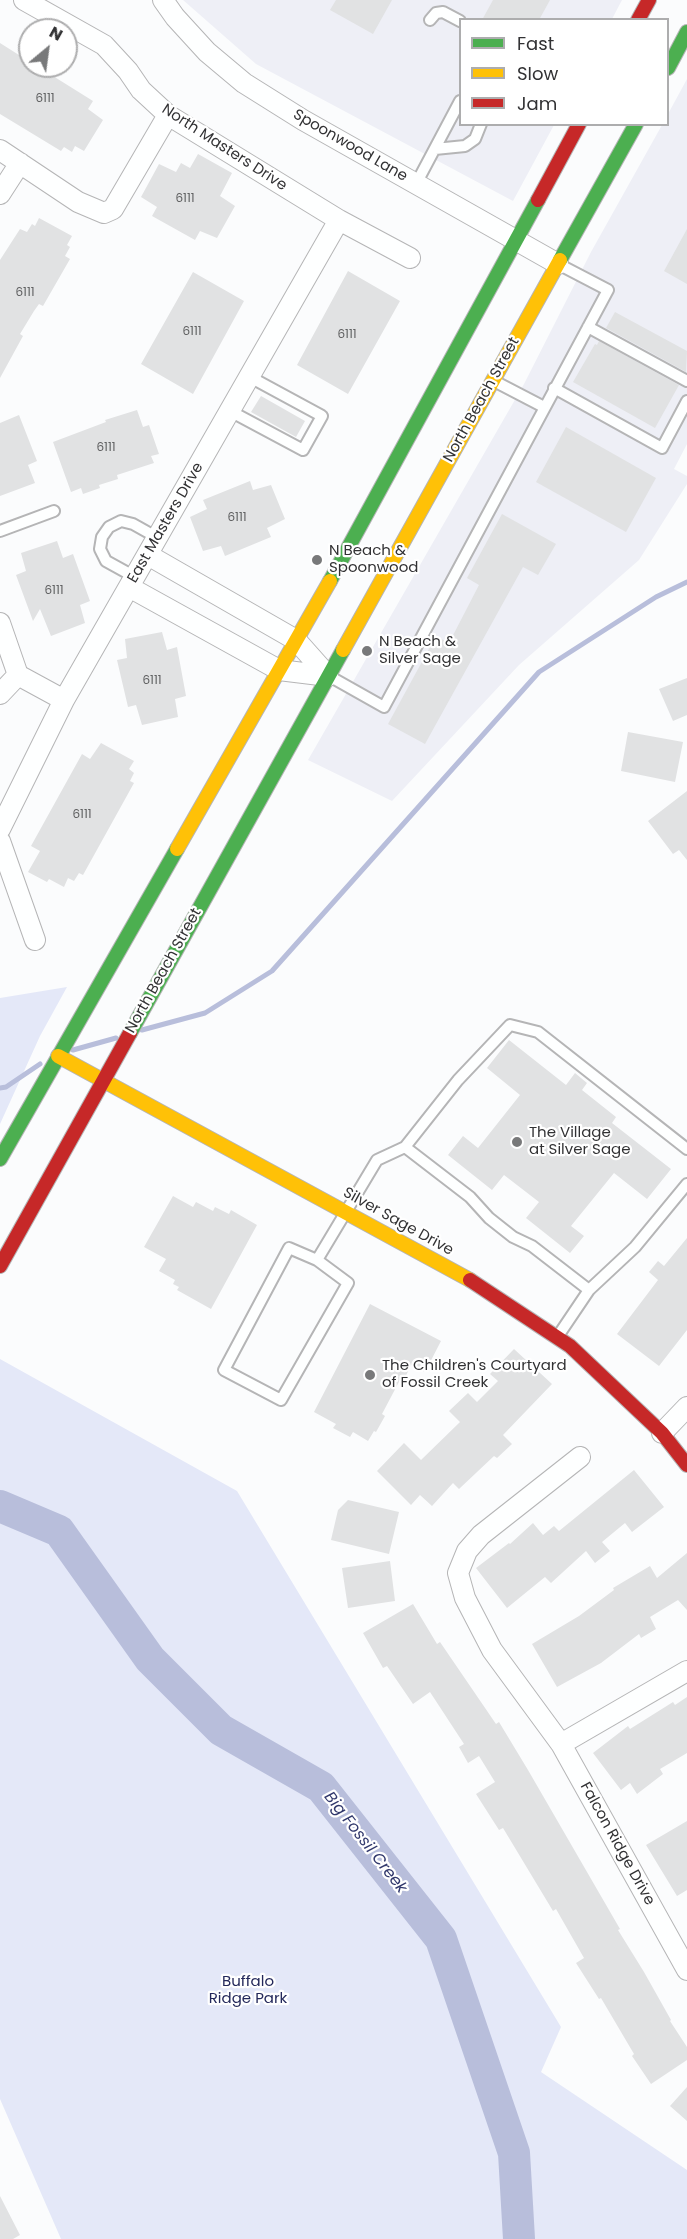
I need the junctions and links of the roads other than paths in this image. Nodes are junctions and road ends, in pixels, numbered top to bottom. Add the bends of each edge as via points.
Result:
1 (24, 0) edge
2 (163, 0) edge
3 (649, 0) edge
4 (639, 18) edge
5 (459, 20) edge
6 (430, 21) dead end
7 (687, 32) edge
8 (669, 66) edge
9 (459, 103) edge
10 (168, 115) junction
11 (480, 126) edge
12 (578, 126) edge
13 (635, 126) edge
14 (435, 149) junction
15 (0, 150) edge
16 (20, 162) junction
17 (416, 184) junction
18 (0, 194) edge
19 (339, 220) junction
20 (514, 241) junction
21 (410, 258) dead end
22 (558, 264) junction
23 (588, 327) junction
24 (250, 377) junction
25 (493, 380) junction
26 (687, 381) edge
27 (554, 388) junction
28 (687, 401) edge
29 (544, 407) junction
30 (230, 411) junction
31 (54, 511) dead end
32 (0, 531) edge
33 (153, 547) junction
34 (132, 582) junction
35 (0, 622) edge
36 (296, 640) junction
37 (279, 669) junction
38 (18, 675) junction
39 (328, 676) junction
40 (0, 694) edge
41 (64, 700) junction
42 (0, 829) edge
43 (0, 840) edge
44 (35, 940) dead end
45 (58, 1056) junction
46 (103, 1080) junction
47 (405, 1147) junction
48 (687, 1149) edge
49 (0, 1160) edge
50 (687, 1184) edge
51 (344, 1212) junction
52 (317, 1260) junction
53 (0, 1266) edge
54 (589, 1290) junction
55 (557, 1337) junction
56 (687, 1407) edge
57 (662, 1433) junction
58 (579, 1457) dead end
59 (687, 1465) edge
60 (687, 1671) edge
61 (561, 1744) junction
62 (684, 1956) edge

1 - 10 street, North Masters Drive via 104,45 141,90
2 - 17 street, Spoonwood Lane via 207,52 244,83
3 - 4 main road
5 - 6 lane via 436,12
7 - 8 main road
9 - 14 lane
10 - 16 street via 113,209 104,213 78,202
10 - 19 street, North Masters Drive
11 - 14 lane via 475,139 465,146
12 - 20 main road
13 - 22 main road, North Beach Street
14 - 17 lane
15 - 16 street
16 - 18 street
17 - 20 street, Spoonwood Lane
19 - 21 street, North Masters Drive
19 - 24 street, East Masters Drive
20 - 22 street, Spoonwood Lane
20 - 36 main road
22 - 23 lane via 608,290
22 - 25 main road, North Beach Street
23 - 26 lane
23 - 27 lane
24 - 30 street, East Masters Drive
24 - 30 lane via 322,416 313,433 303,450
25 - 29 lane
25 - 39 main road, North Beach Street
27 - 28 lane via 662,448
27 - 29 lane
29 - 39 lane via 384,707
30 - 33 street, East Masters Drive
31 - 32 lane
33 - 34 street, East Masters Drive
33 - 34 lane via 133,524 122,521 102,537 100,549 106,561
33 - 36 street
34 - 37 street
34 - 41 street, East Masters Drive
35 - 38 street
36 - 37 main road
36 - 39 street
37 - 39 street
37 - 45 main road
38 - 40 street
38 - 41 street
39 - 46 main road, North Beach Street
41 - 42 street, East Masters Drive
43 - 44 street
45 - 46 main road, Silver Sage Drive
45 - 49 main road
46 - 51 main road, Silver Sage Drive
46 - 53 main road, North Beach Street
47 - 48 lane via 458,1080 510,1025 538,1032
47 - 51 lane via 377,1160
47 - 54 lane via 470,1197 513,1237
50 - 54 lane via 635,1247
51 - 52 lane
51 - 55 main road, Silver Sage Drive via 470,1280
52 - 52 lane via 288,1248 225,1370 281,1400 348,1283
54 - 55 lane
55 - 57 main road, Silver Sage Drive
56 - 57 street
57 - 59 main road, Silver Sage Drive
58 - 61 street, Falcon Ridge Drive via 481,1535 467,1551 458,1573 465,1598 492,1650
60 - 61 street
61 - 62 street, Falcon Ridge Drive

